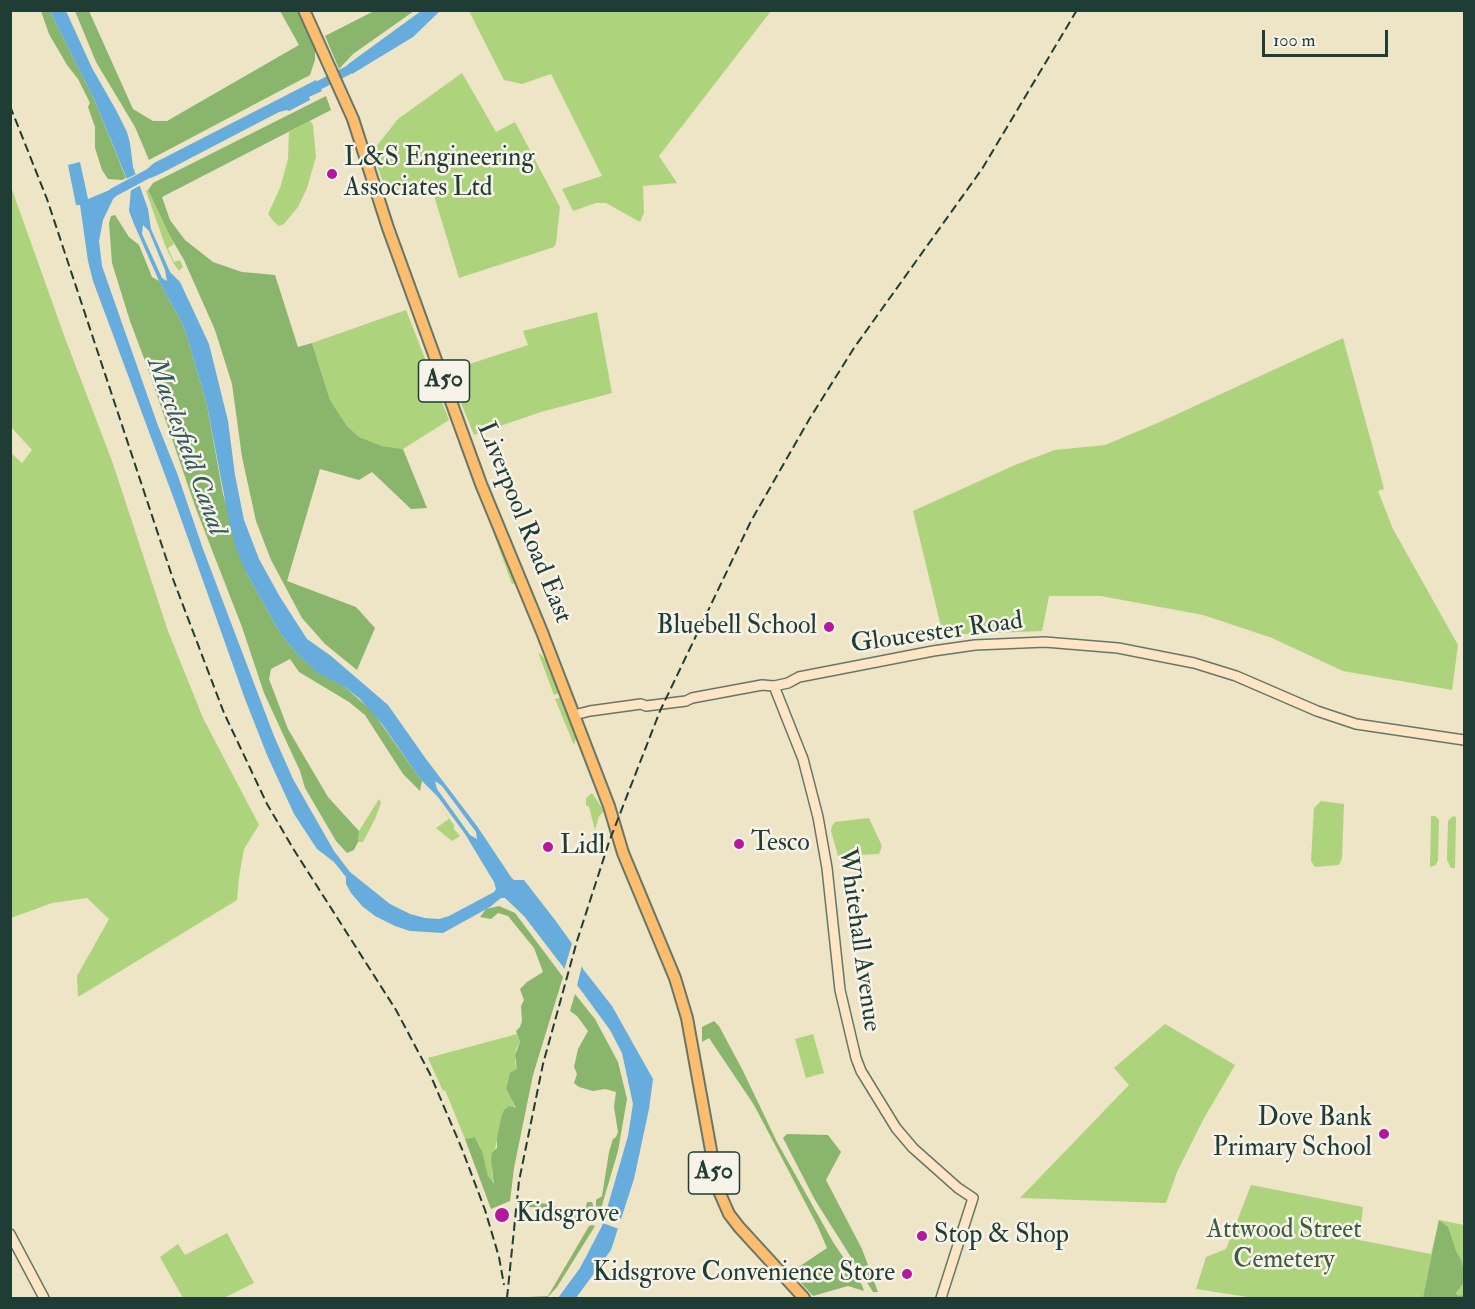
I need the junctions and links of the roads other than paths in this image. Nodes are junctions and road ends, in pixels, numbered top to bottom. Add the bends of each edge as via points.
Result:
1 (304, 10) edge
2 (774, 686) junction
3 (574, 715) junction
4 (1464, 740) edge
5 (10, 1234) edge
6 (44, 1299) edge
7 (804, 1299) edge
8 (941, 1299) edge

1 - 3 main road, Liverpool Road East / A50 via 353,119 388,228 481,484
2 - 3 street, Gloucester Road
2 - 4 street, Gloucester Road via 799,677 933,651 1017,642 1074,644 1144,652 1214,669 1356,724
2 - 8 street, Whitehall Avenue via 803,759 818,817 840,990 856,1058 896,1128 913,1148 973,1198
3 - 7 main road, Liverpool Road East / A50 via 623,853 675,978 687,1018 714,1173 723,1202 739,1227
5 - 6 street

